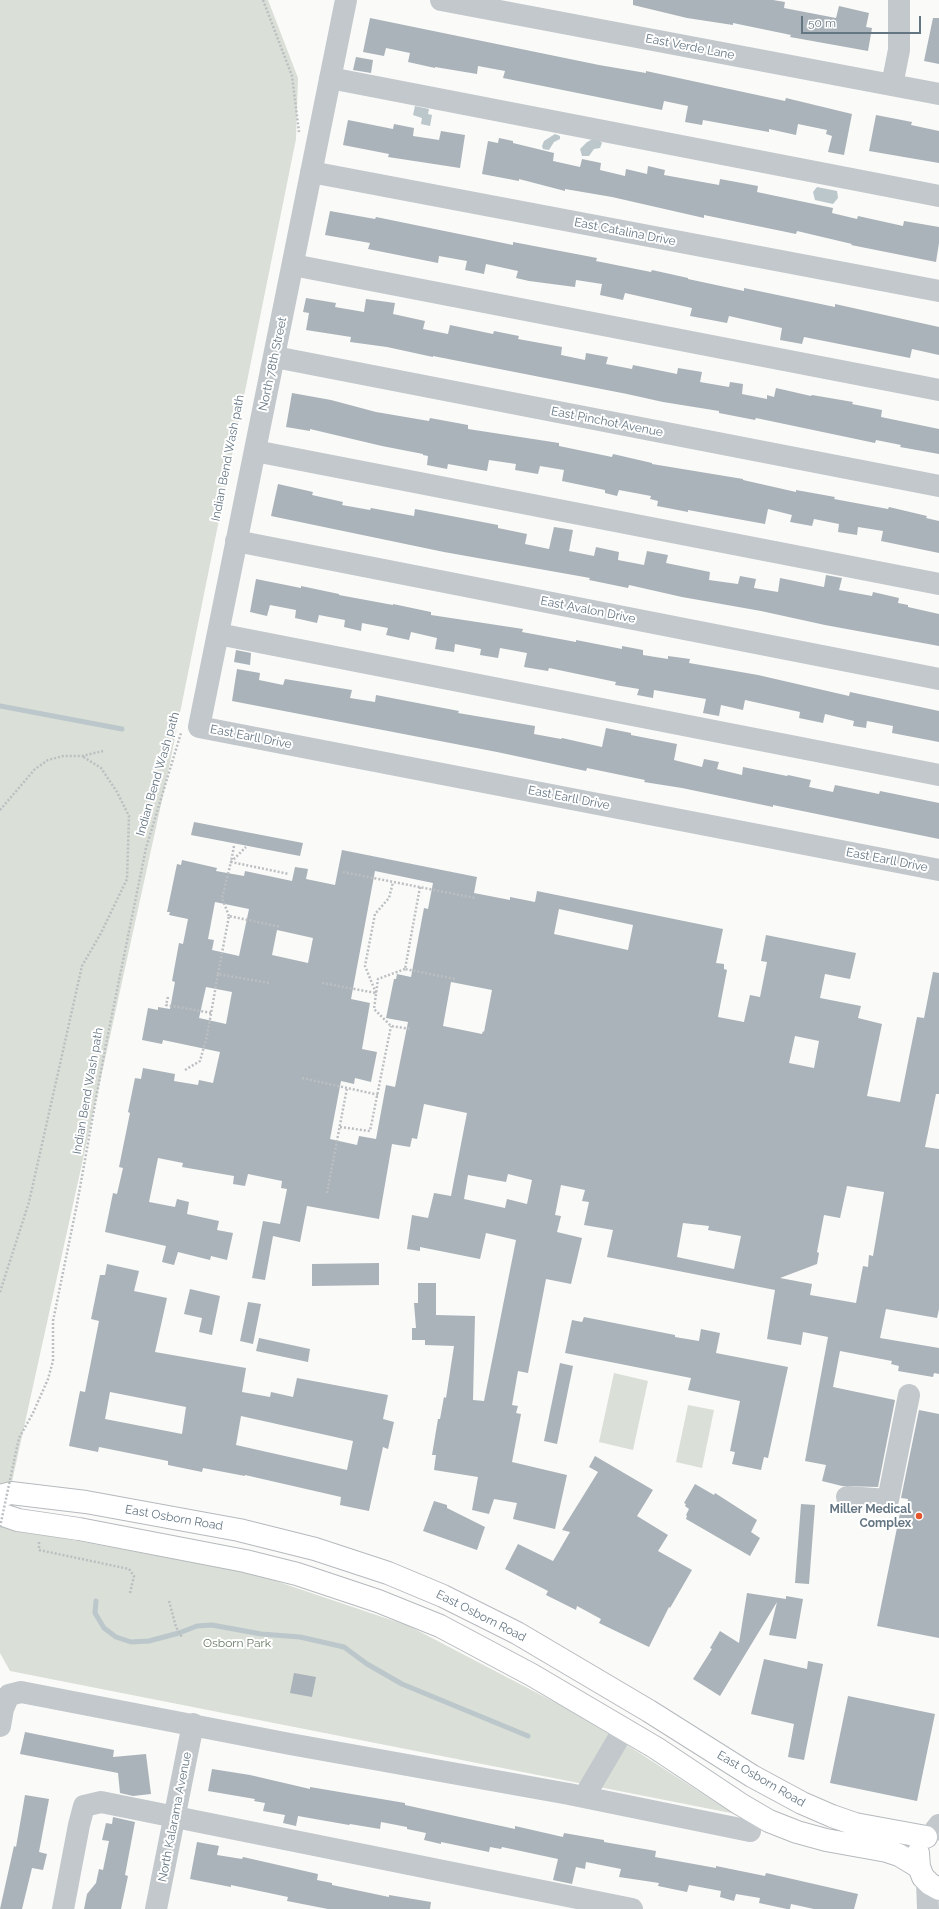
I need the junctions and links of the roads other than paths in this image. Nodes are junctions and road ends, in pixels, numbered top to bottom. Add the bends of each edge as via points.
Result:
1 (346, 0) edge
2 (441, 0) edge
3 (899, 0) edge
4 (330, 78) junction
5 (892, 85) junction
6 (939, 94) edge
7 (312, 172) junction
8 (939, 196) edge
9 (293, 265) junction
10 (939, 291) edge
11 (275, 357) junction
12 (939, 390) edge
13 (255, 451) junction
14 (939, 486) edge
15 (236, 541) junction
16 (939, 584) edge
17 (218, 634) junction
18 (939, 679) edge
19 (191, 728) joint
20 (939, 775) edge
21 (939, 870) edge
22 (909, 1395) dead end
23 (0, 1496) edge
24 (847, 1497) dead end
25 (0, 1514) edge
26 (193, 1724) junction
27 (0, 1726) edge
28 (624, 1729) junction
29 (584, 1797) junction
30 (174, 1818) junction
31 (935, 1830) edge
32 (750, 1831) dead end
33 (928, 1879) edge
34 (63, 1909) edge
35 (156, 1909) edge
36 (632, 1909) edge
37 (928, 1909) edge

1 - 4 street, North 78th Street
2 - 5 street, East Verde Lane
3 - 5 street via 899,50
4 - 7 street, North 78th Street
4 - 8 street
5 - 6 street, East Verde Lane
7 - 9 street, North 78th Street
7 - 10 street, East Catalina Drive
9 - 11 street, North 78th Street
9 - 12 street
11 - 13 street, North 78th Street
11 - 14 street, East Pinchot Avenue
13 - 15 street, North 78th Street
13 - 16 street
15 - 17 street, North 78th Street
15 - 18 street, East Avalon Drive
17 - 19 street, North 78th Street
17 - 20 street
19 - 21 street, East Earll Drive
22 - 24 street via 888,1500
23 - 31 main road, East Osborn Road via 11,1492 86,1502 239,1530 315,1549 388,1573 443,1596 517,1633 752,1776 802,1803 855,1824
25 - 28 main road via 18,1520 245,1561 350,1590 440,1626
26 - 27 street via 21,1692 9,1695
26 - 29 street
26 - 30 street, North Kalarama Avenue
28 - 29 street
28 - 33 main road via 769,1821 826,1840 886,1850 899,1855
29 - 32 street
30 - 34 street via 101,1802 84,1806
30 - 35 street, North Kalarama Avenue
30 - 36 street
31 - 33 main road via 920,1846 918,1856
33 - 37 street

